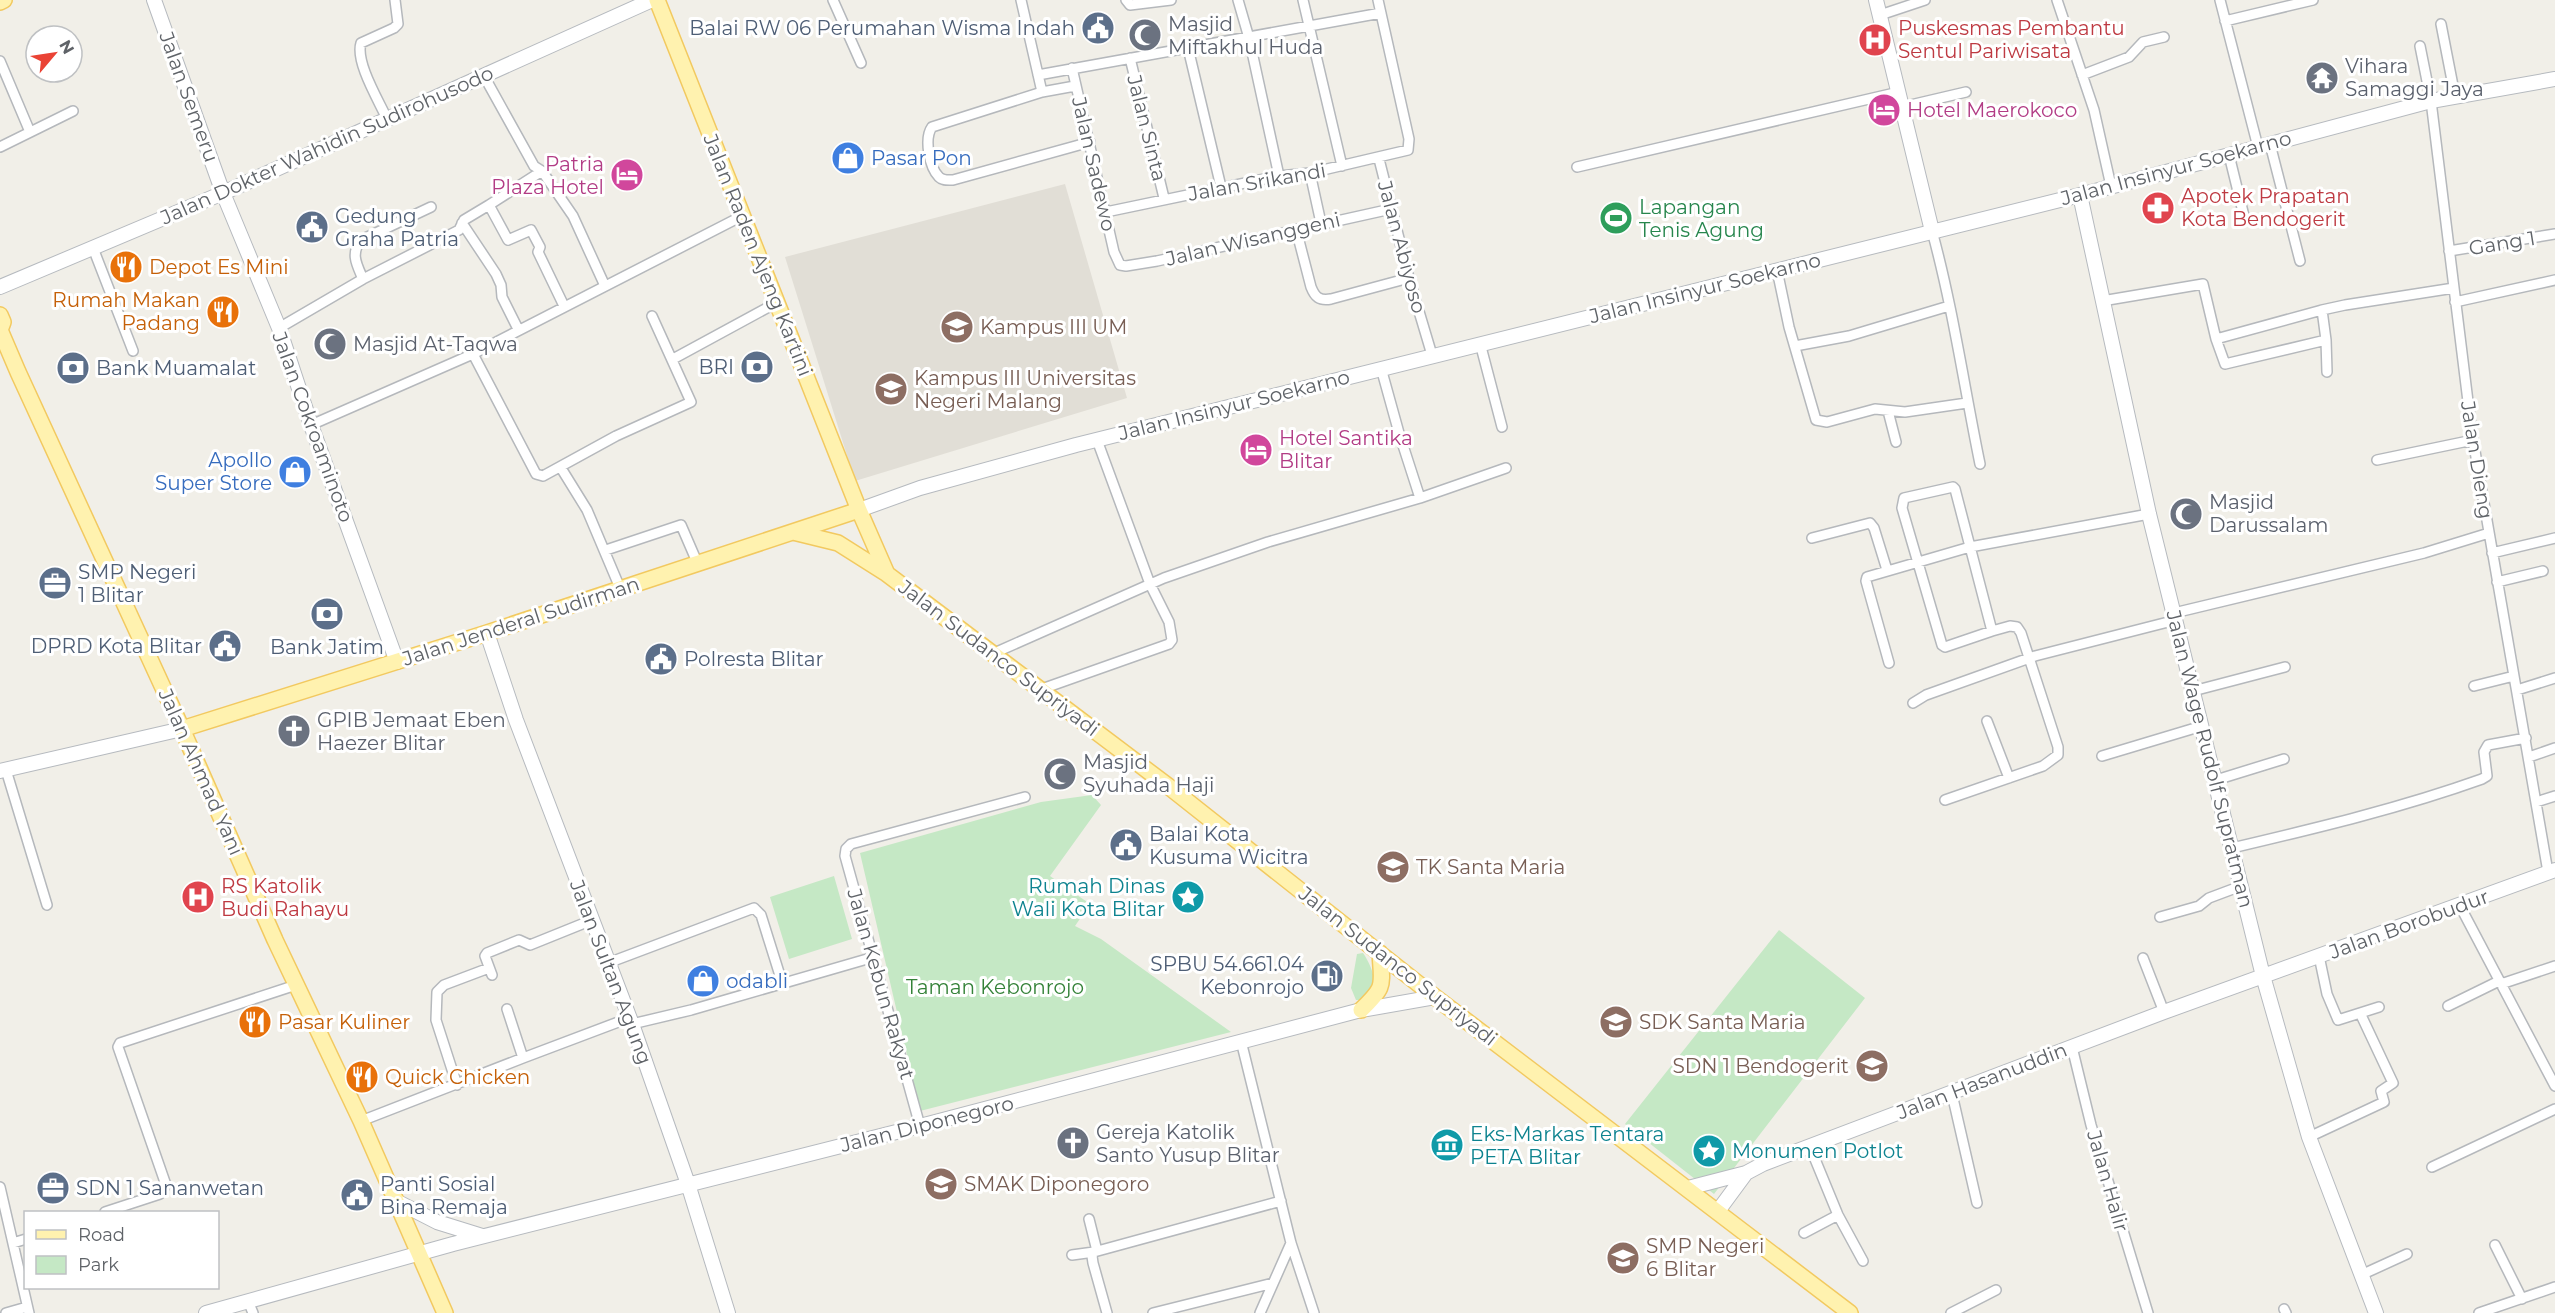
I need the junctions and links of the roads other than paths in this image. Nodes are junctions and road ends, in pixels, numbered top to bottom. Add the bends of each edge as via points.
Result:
1 (4, 0) edge
2 (154, 0) edge
3 (395, 0) edge
4 (652, 0) edge
5 (657, 0) edge
6 (833, 0) edge
7 (1021, 0) edge
8 (1126, 0) edge
9 (1171, 0) edge
10 (1238, 0) edge
11 (1303, 0) edge
12 (1378, 0) edge
13 (1876, 0) edge
14 (1925, 0) edge
15 (2057, 0) edge
16 (2220, 0) edge
17 (2313, 0) edge
18 (0, 2) edge
19 (1381, 13) junction
20 (1880, 15) junction
21 (2225, 21) junction
22 (2441, 24) dead end
23 (1310, 27) junction
24 (2164, 37) dead end
25 (1249, 38) junction
26 (2420, 46) dead end
27 (1188, 48) junction
28 (1130, 58) junction
29 (0, 61) edge
30 (861, 63) dead end
31 (1072, 68) junction
32 (1038, 75) junction
33 (2082, 75) junction
34 (484, 76) junction
35 (2555, 79) edge
36 (1076, 86) junction
37 (1042, 92) junction
38 (1899, 92) junction
39 (1966, 92) dead end
40 (2455, 96) junction
41 (2431, 101) junction
42 (1902, 107) junction
43 (73, 111) dead end
44 (387, 119) junction
45 (30, 132) junction
46 (1090, 142) junction
47 (2264, 145) junction
48 (0, 147) edge
49 (2229, 155) junction
50 (1379, 159) junction
51 (1342, 166) junction
52 (1577, 167) dead end
53 (542, 171) junction
54 (1310, 173) junction
55 (1279, 176) junction
56 (2111, 186) junction
57 (1221, 187) junction
58 (224, 193) junction
59 (2080, 195) junction
60 (1164, 198) junction
61 (489, 205) junction
62 (431, 207) dead end
63 (1391, 209) junction
64 (1106, 212) junction
65 (742, 216) junction
66 (2244, 216) dead end
67 (462, 223) junction
68 (1321, 223) junction
69 (1296, 229) junction
70 (1932, 231) junction
71 (2555, 234) edge
72 (93, 248) junction
73 (2449, 251) junction
74 (1117, 260) joint
75 (2300, 261) dead end
76 (1777, 270) junction
77 (363, 279) junction
78 (1409, 279) junction
79 (2555, 280) edge
80 (0, 286) edge
81 (605, 286) junction
82 (2454, 288) junction
83 (2102, 301) junction
84 (2455, 302) junction
85 (776, 303) junction
86 (564, 306) junction
87 (1949, 306) junction
88 (2322, 310) junction
89 (0, 315) edge
90 (652, 316) dead end
91 (279, 328) junction
92 (518, 329) junction
93 (0, 330) edge
94 (2216, 339) junction
95 (2325, 340) junction
96 (1480, 344) junction
97 (1795, 346) junction
98 (133, 351) dead end
99 (473, 354) junction
100 (1432, 355) junction
101 (673, 359) junction
102 (1381, 368) junction
103 (2327, 372) dead end
104 (1967, 403) junction
105 (1888, 411) junction
106 (311, 425) junction
107 (1502, 427) dead end
108 (1097, 440) junction
109 (2473, 440) junction
110 (1896, 442) dead end
111 (2377, 460) dead end
112 (1980, 464) dead end
113 (561, 468) junction
114 (1506, 468) dead end
115 (1420, 498) junction
116 (859, 510) junction
117 (2149, 514) junction
118 (790, 532) junction
119 (2489, 533) junction
120 (1812, 538) dead end
121 (2555, 538) edge
122 (1970, 547) junction
123 (606, 550) junction
124 (2492, 553) junction
125 (1917, 561) junction
126 (696, 562) junction
127 (1887, 570) junction
128 (2543, 571) dead end
129 (887, 574) junction
130 (2497, 582) junction
131 (1150, 584) junction
132 (620, 588) junction
133 (2175, 616) junction
134 (1992, 631) junction
135 (487, 633) junction
136 (992, 654) junction
137 (2031, 657) junction
138 (397, 662) junction
139 (1889, 663) dead end
140 (2285, 667) dead end
141 (2514, 676) junction
142 (2555, 678) edge
143 (2474, 686) dead end
144 (2517, 690) junction
145 (2193, 691) junction
146 (1046, 694) junction
147 (1913, 703) dead end
148 (1987, 722) dead end
149 (2202, 726) junction
150 (182, 729) junction
151 (2526, 738) junction
152 (2555, 748) edge
153 (2102, 756) dead end
154 (2529, 757) junction
155 (2284, 759) dead end
156 (3, 771) edge
157 (2009, 778) junction
158 (2216, 780) junction
159 (2555, 796) edge
160 (1025, 797) dead end
161 (1946, 800) dead end
162 (2536, 802) junction
163 (2232, 848) junction
164 (2552, 871) edge
165 (2241, 886) junction
166 (46, 905) dead end
167 (2460, 906) junction
168 (2160, 917) dead end
169 (592, 920) junction
170 (1380, 953) junction
171 (2319, 956) junction
172 (874, 957) junction
173 (2143, 958) dead end
174 (608, 963) junction
175 (2555, 966) edge
176 (2263, 976) junction
177 (782, 982) junction
178 (2500, 983) junction
179 (296, 985) junction
180 (1435, 997) junction
181 (2448, 1006) dead end
182 (2379, 1007) dead end
183 (507, 1009) dead end
184 (1361, 1010) junction
185 (2164, 1012) junction
186 (2361, 1015) junction
187 (631, 1021) junction
188 (1241, 1041) junction
189 (2072, 1047) junction
190 (524, 1058) junction
191 (457, 1085) junction
192 (2555, 1086) edge
193 (1952, 1094) junction
194 (2555, 1108) edge
195 (361, 1121) junction
196 (920, 1126) junction
197 (2309, 1137) junction
198 (1810, 1147) junction
199 (2432, 1167) dead end
200 (1746, 1173) junction
201 (688, 1184) junction
202 (0, 1187) edge
203 (1688, 1188) junction
204 (396, 1201) junction
205 (1281, 1201) junction
206 (1977, 1203) dead end
207 (108, 1211) edge
208 (1718, 1211) junction
209 (1838, 1215) junction
210 (1089, 1219) dead end
211 (1804, 1233) dead end
212 (487, 1237) junction
213 (24, 1240) edge
214 (14, 1243) junction
215 (1291, 1243) junction
216 (2495, 1245) dead end
217 (1096, 1251) junction
218 (419, 1254) junction
219 (2407, 1254) dead end
220 (1072, 1255) dead end
221 (1863, 1261) dead end
222 (2361, 1275) junction
223 (1273, 1283) junction
224 (2555, 1287) edge
225 (1996, 1290) dead end
226 (2522, 1299) junction
227 (2511, 1303) junction
228 (251, 1307) edge
229 (28, 1310) edge
230 (6, 1313) edge
231 (206, 1313) edge
232 (445, 1313) edge
233 (729, 1313) edge
234 (1107, 1313) edge
235 (1153, 1313) edge
236 (1260, 1313) edge
237 (1314, 1313) edge
238 (1850, 1313) edge
239 (1952, 1313) edge
240 (2148, 1313) edge
241 (2376, 1313) edge
242 (2479, 1313) edge
243 (2515, 1313) edge

1 - 18 main road
2 - 58 main road, Jalan Semeru
3 - 44 street via 398,24 362,43 360,49 361,60
4 - 34 main road, Jalan Dokter Wahidin Sudirohusodo
5 - 65 main road, Jalan Raden Ajeng Kartini
6 - 30 street
7 - 32 street
8 - 9 street via 1130,5
10 - 25 street
11 - 23 street
12 - 19 street
13 - 20 main road
14 - 20 street
15 - 33 street
16 - 21 street
17 - 21 street
19 - 23 street
19 - 50 street, Jalan Srikandi via 1409,139 1408,150
20 - 38 main road
21 - 47 street
22 - 40 street
23 - 25 street
23 - 51 street
24 - 33 street via 2143,42 2129,57
25 - 27 street
25 - 55 street
26 - 41 street, Jalan Dieng
27 - 28 street
27 - 57 street
28 - 31 street
28 - 60 street, Jalan Sinta
29 - 45 street
31 - 32 street
31 - 36 street, Jalan Sadewo
32 - 37 street
33 - 56 street
34 - 44 main road, Jalan Dokter Wahidin Sudirohusodo
34 - 53 street via 534,166
35 - 40 main road, Jalan Insinyur Soekarno
36 - 37 street
36 - 46 street, Jalan Sadewo
37 - 46 street via 932,127 927,137 938,177 953,180
38 - 42 main road
38 - 52 street
39 - 42 street
40 - 41 main road, Jalan Insinyur Soekarno
41 - 47 main road, Jalan Insinyur Soekarno
41 - 73 street, Jalan Dieng
42 - 70 main road
43 - 45 street
44 - 58 main road, Jalan Dokter Wahidin Sudirohusodo
45 - 48 street
46 - 64 street, Jalan Sadewo
47 - 49 main road, Jalan Insinyur Soekarno
47 - 75 street
49 - 56 main road, Jalan Insinyur Soekarno
49 - 66 street
50 - 51 street, Jalan Srikandi
50 - 63 street, Jalan Abiyoso
51 - 54 street, Jalan Srikandi
53 - 61 street
53 - 81 street via 573,216
54 - 55 street, Jalan Srikandi
54 - 68 street
55 - 57 street, Jalan Srikandi
56 - 59 main road, Jalan Insinyur Soekarno
57 - 60 street, Jalan Srikandi
58 - 72 main road, Jalan Dokter Wahidin Sudirohusodo
58 - 91 main road, Jalan Cokroaminoto
59 - 70 main road, Jalan Insinyur Soekarno
59 - 83 main road, Jalan Wage Rudolf Supratman
60 - 64 street, Jalan Srikandi
61 - 67 street
61 - 86 street via 508,240 531,230
62 - 77 street via 361,240 354,258
63 - 68 street, Jalan Wisanggeni
63 - 78 street, Jalan Abiyoso
64 - 74 street, Jalan Sadewo
65 - 81 street
65 - 85 main road, Jalan Raden Ajeng Kartini
67 - 77 street via 459,230
67 - 92 street via 496,274
68 - 69 street, Jalan Wisanggeni
69 - 74 street, Jalan Wisanggeni via 1126,266
69 - 78 street via 1311,287 1319,299
70 - 76 main road, Jalan Insinyur Soekarno
70 - 87 street
71 - 73 street, Gang 1
72 - 80 main road, Jalan Dokter Wahidin Sudirohusodo
72 - 98 street
73 - 82 street, Jalan Dieng
76 - 96 main road, Jalan Insinyur Soekarno
76 - 97 street
77 - 91 street
78 - 100 street, Jalan Abiyoso
79 - 84 street
81 - 86 street
82 - 84 street, Jalan Dieng
82 - 88 street
83 - 94 street via 2203,284
83 - 117 main road, Jalan Wage Rudolf Supratman
84 - 109 street, Jalan Dieng
85 - 101 street
85 - 116 main road, Jalan Raden Ajeng Kartini
86 - 92 street
87 - 97 street via 1849,336
87 - 104 street
88 - 94 street
88 - 95 street
89 - 93 main road, Jalan Ahmad Yani
90 - 101 street
91 - 106 main road, Jalan Cokroaminoto
92 - 99 street
93 - 150 main road, Jalan Ahmad Yani
94 - 95 street via 2225,364
95 - 103 street
96 - 100 main road, Jalan Insinyur Soekarno
96 - 107 street
97 - 105 street via 1816,420 1827,423 1868,410
99 - 106 street
99 - 113 street via 536,474 543,476
100 - 102 main road, Jalan Insinyur Soekarno
101 - 113 street via 691,399 689,404 616,436
102 - 108 main road, Jalan Insinyur Soekarno
102 - 115 street
104 - 105 street
104 - 112 street
105 - 110 street
106 - 138 main road, Jalan Cokroaminoto
108 - 116 main road, Jalan Insinyur Soekarno via 920,488
108 - 131 street
109 - 111 street
109 - 119 street, Jalan Dieng
113 - 123 street
114 - 115 street
115 - 131 street via 1268,542
116 - 118 main road, Jalan Jenderal Sudirman
116 - 129 main road, Jalan Sudanco Supriyadi
117 - 122 street
117 - 133 main road, Jalan Wage Rudolf Supratman
118 - 126 main road, Jalan Jenderal Sudirman
118 - 129 main road via 838,543
119 - 124 street, Jalan Dieng
119 - 133 street via 2424,554
120 - 127 street via 1870,523
121 - 124 street
122 - 125 street
122 - 125 street via 1954,487 1906,496 1902,508
122 - 134 street
123 - 126 street via 681,525
123 - 132 street
124 - 130 street, Jalan Dieng
125 - 127 street
125 - 134 street via 1943,646
126 - 132 main road, Jalan Jenderal Sudirman
127 - 139 street via 1869,576 1866,581
128 - 130 street
129 - 136 main road, Jalan Sudanco Supriyadi
130 - 141 street, Jalan Dieng
131 - 136 street
131 - 146 street via 1172,631 1169,644
132 - 135 main road, Jalan Jenderal Sudirman
133 - 137 street
133 - 145 main road, Jalan Wage Rudolf Supratman
134 - 137 street via 2018,627
135 - 138 main road, Jalan Jenderal Sudirman
135 - 169 main road, Jalan Sultan Agung
136 - 146 main road, Jalan Sudanco Supriyadi
137 - 147 street
137 - 157 street via 2058,755 2043,766
138 - 150 main road, Jalan Jenderal Sudirman
140 - 145 street
141 - 143 street
141 - 144 street, Jalan Dieng
142 - 144 street
144 - 151 street, Jalan Dieng
145 - 149 main road, Jalan Wage Rudolf Supratman
146 - 170 main road, Jalan Sudanco Supriyadi
148 - 157 street
149 - 153 street
149 - 158 main road, Jalan Wage Rudolf Supratman
150 - 156 main road
150 - 179 main road, Jalan Ahmad Yani
151 - 154 street, Jalan Dieng
151 - 163 street via 2488,745 2484,752 2487,777 2482,779 2418,801
152 - 154 street
154 - 162 street, Jalan Dieng
155 - 158 street
156 - 166 street
157 - 161 street
158 - 163 main road, Jalan Wage Rudolf Supratman
159 - 162 street
160 - 172 street, Jalan Kebun Rakyat via 851,844 846,849
162 - 164 street, Jalan Dieng
163 - 165 main road, Jalan Wage Rudolf Supratman
164 - 167 main road, Jalan Borobudur
165 - 168 street via 2199,906
165 - 176 main road, Jalan Wage Rudolf Supratman
167 - 171 main road, Jalan Borobudur
167 - 178 street
169 - 174 main road, Jalan Sultan Agung
169 - 191 street via 530,945 521,940 487,953 490,971 444,985 437,992 436,1020
170 - 180 main road, Jalan Sudanco Supriyadi
170 - 184 main road via 1379,993
171 - 176 main road, Jalan Borobudur
171 - 186 street via 2327,994 2338,1020
172 - 177 street
172 - 196 street, Jalan Kebun Rakyat
173 - 185 street
174 - 177 street via 754,908 761,915
174 - 187 main road, Jalan Sultan Agung
175 - 178 street
176 - 185 main road, Jalan Hasanuddin
176 - 197 main road, Jalan Wage Rudolf Supratman
177 - 187 street via 691,1010
178 - 181 street
178 - 192 street
179 - 195 main road, Jalan Ahmad Yani
179 - 207 street via 120,1043 118,1047 166,1185 160,1194
180 - 184 main road, Jalan Diponegoro
180 - 203 main road, Jalan Sudanco Supriyadi
182 - 186 street
183 - 190 street
184 - 188 main road, Jalan Diponegoro
185 - 189 main road, Jalan Hasanuddin
186 - 197 street via 2393,1083 2381,1091 2384,1102
187 - 190 street
187 - 201 main road, Jalan Sultan Agung
188 - 196 main road, Jalan Diponegoro
188 - 205 street
189 - 193 main road, Jalan Hasanuddin
189 - 240 street, Jalan Halir via 2091,1125
190 - 191 street
191 - 195 street
193 - 198 main road, Jalan Hasanuddin
193 - 206 street
194 - 199 street
195 - 204 main road, Jalan Ahmad Yani
196 - 201 main road, Jalan Diponegoro
197 - 222 main road, Jalan Wage Rudolf Supratman
198 - 200 main road, Jalan Hasanuddin
198 - 209 street
200 - 203 main road
200 - 208 main road, Jalan Hasanuddin
201 - 212 main road, Jalan Diponegoro
201 - 233 main road, Jalan Sultan Agung
202 - 214 street
203 - 208 main road, Jalan Sudanco Supriyadi
204 - 212 main road via 437,1222
204 - 218 main road, Jalan Ahmad Yani
205 - 215 street
205 - 217 street
208 - 238 main road, Jalan Sudanco Supriyadi
209 - 211 street
209 - 221 street
210 - 217 street
212 - 218 main road, Jalan Diponegoro
213 - 214 street
214 - 229 street
215 - 223 street
215 - 237 street
216 - 226 street
217 - 220 street
217 - 234 street via 1093,1263
218 - 228 main road, Jalan Diponegoro
218 - 232 main road, Jalan Ahmad Yani
219 - 222 street
222 - 241 main road, Jalan Wage Rudolf Supratman
223 - 235 street
223 - 236 street
224 - 226 street
225 - 239 street
226 - 227 street
227 - 242 street
227 - 243 street
228 - 231 main road, Jalan Diponegoro
229 - 230 street

